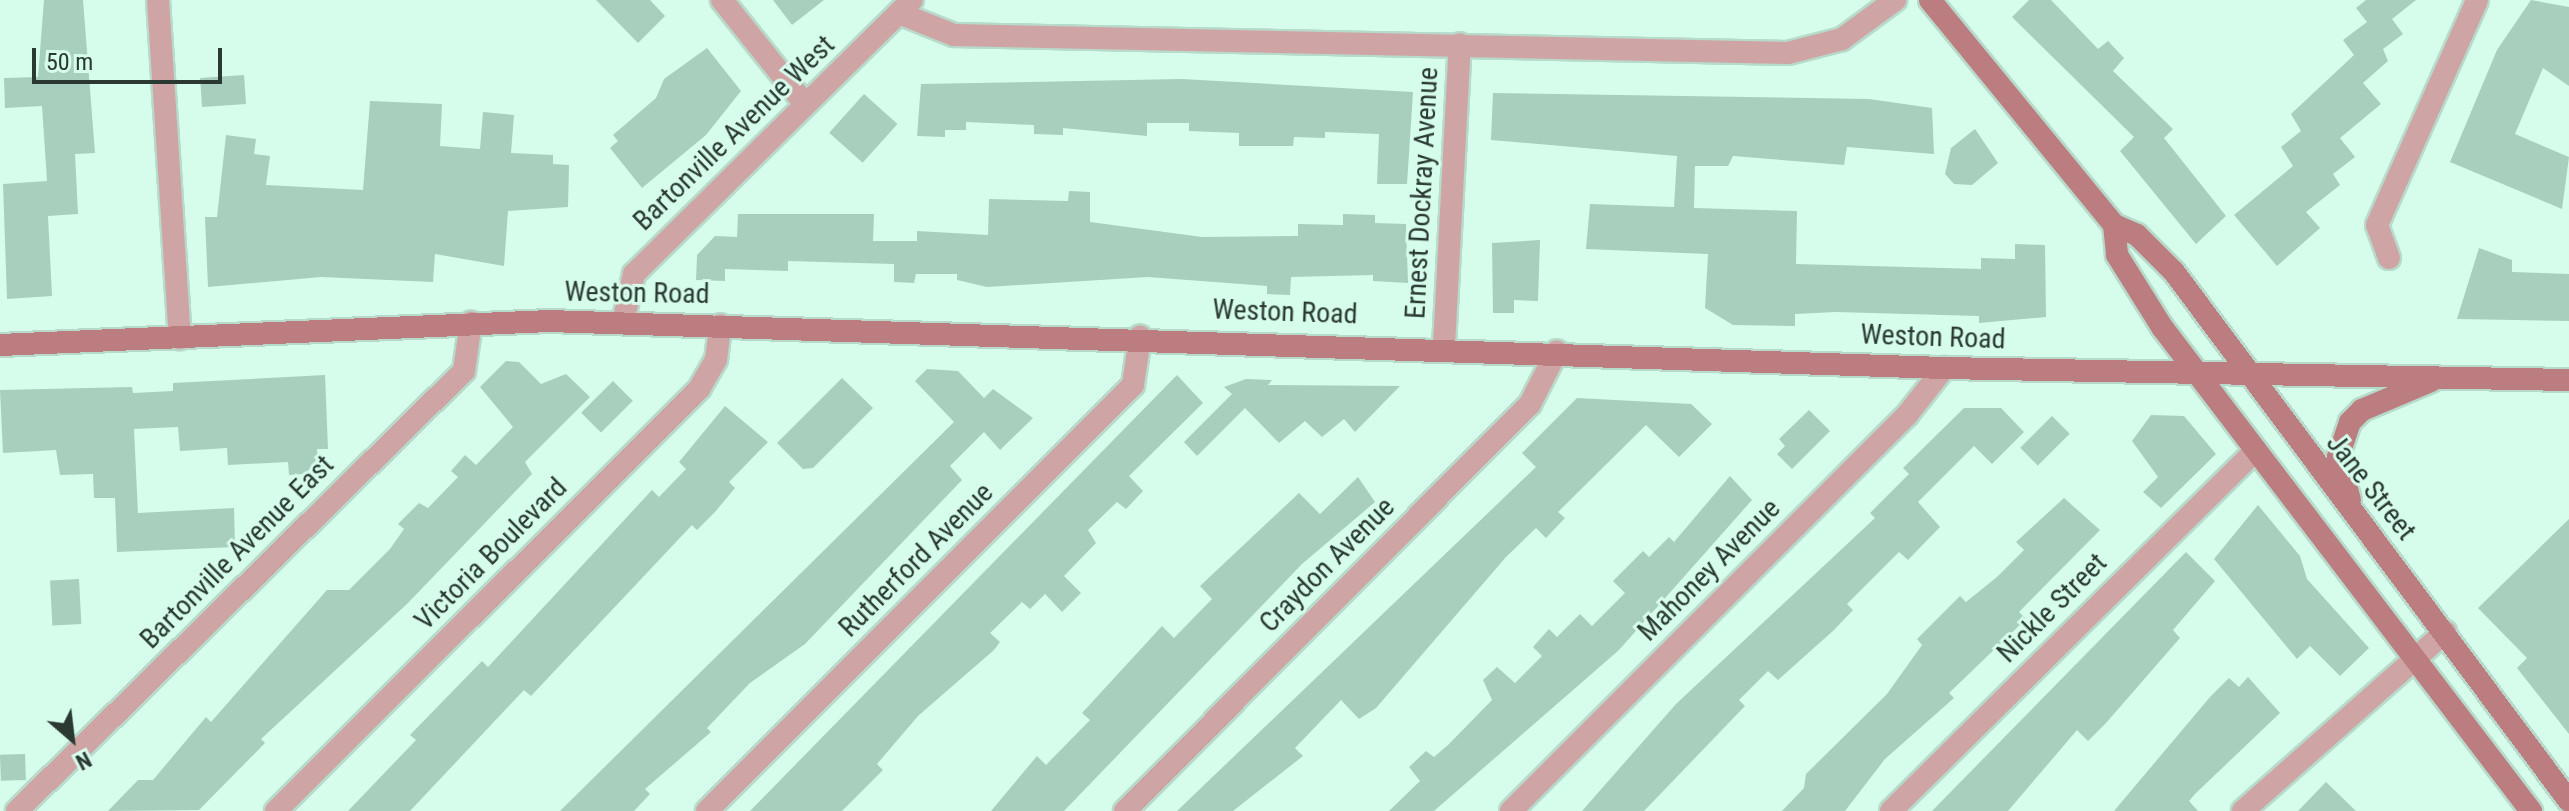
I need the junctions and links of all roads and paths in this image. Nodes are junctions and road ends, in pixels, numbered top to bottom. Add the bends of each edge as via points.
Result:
1 (158, 0) edge
2 (722, 0) edge
3 (1895, 0) edge
4 (1930, 0) edge
5 (2477, 0) edge
6 (906, 6) edge
7 (1460, 44) junction
8 (805, 104) junction
9 (2114, 225) junction
10 (2389, 258) dead end
11 (471, 322) junction
12 (623, 322) junction
13 (720, 325) junction
14 (1140, 337) junction
15 (180, 338) junction
16 (0, 345) edge
17 (1444, 346) junction
18 (1557, 351) junction
19 (1944, 368) junction
20 (2197, 375) junction
21 (2246, 375) junction
22 (2440, 378) junction
23 (2569, 380) edge
24 (2256, 450) junction
25 (2354, 513) junction
26 (2445, 632) junction
27 (2415, 658) junction
28 (2569, 801) edge
29 (17, 811) edge
30 (276, 811) edge
31 (707, 811) edge
32 (1125, 811) edge
33 (1511, 811) edge
34 (1891, 811) edge
35 (2243, 811) edge
36 (2531, 811) edge

1 - 15 street
2 - 8 street
3 - 7 street via 1842,39 1804,53
4 - 9 main road, Jane Street
5 - 10 street via 2377,225
6 - 7 street via 954,35
6 - 8 street, Bartonville Avenue West
7 - 17 street, Ernest Dockray Avenue
8 - 12 street, Bartonville Avenue West via 634,274
9 - 20 main road, Jane Street via 2117,255
9 - 21 main road, Jane Street via 2137,235 2174,272
11 - 12 main road, Weston Road
11 - 15 main road, Weston Road
11 - 29 street, Bartonville Avenue East via 464,371
12 - 13 main road, Weston Road
13 - 14 main road, Weston Road
13 - 30 street, Victoria Boulevard via 716,360 699,389
14 - 17 main road, Weston Road
14 - 31 street, Rutherford Avenue via 1133,385
15 - 16 main road, Weston Road
17 - 18 main road, Weston Road
18 - 19 main road, Weston Road
18 - 32 street, Craydon Avenue via 1530,404
19 - 20 main road, Weston Road
19 - 33 street, Mahoney Avenue via 1907,415
20 - 21 main road, Weston Road
20 - 24 main road, Jane Street
21 - 22 main road, Weston Road
21 - 25 main road, Jane Street
22 - 23 main road, Weston Road
22 - 25 main road via 2362,410 2350,422 2338,457
24 - 27 main road, Jane Street
24 - 34 street, Nickle Street
25 - 26 main road, Jane Street
26 - 27 street
26 - 28 main road, Jane Street
27 - 35 street
27 - 36 main road, Jane Street

